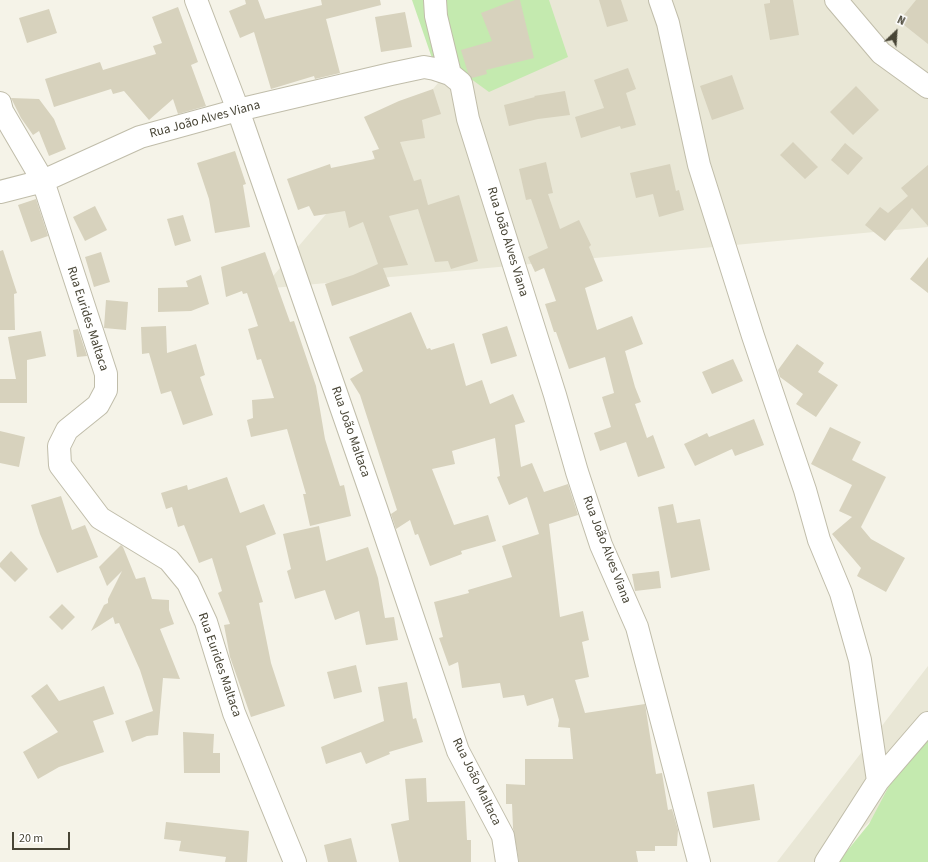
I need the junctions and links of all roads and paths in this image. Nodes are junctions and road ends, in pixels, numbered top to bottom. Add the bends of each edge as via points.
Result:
1 (196, 0) edge
2 (435, 0) edge
3 (660, 0) edge
4 (836, 0) edge
5 (450, 74) junction
6 (928, 87) edge
7 (0, 103) edge
8 (238, 110) junction
9 (42, 181) junction
10 (0, 192) edge
11 (928, 723) edge
12 (878, 781) junction
13 (295, 862) edge
14 (507, 862) edge
15 (699, 862) edge
16 (826, 862) edge

1 - 8 street, Rua João Maltaca
2 - 5 street via 436,16
3 - 12 street via 668,23 699,165 860,660
4 - 6 street via 881,53
5 - 8 street, Rua João Alves Viana via 424,67
5 - 15 street, Rua João Alves Viana via 461,83 468,119 599,537 637,627
7 - 9 street, Rua Eurides Maltaca via 2,111
8 - 9 street, Rua João Alves Viana via 140,137
8 - 14 street, Rua João Maltaca via 379,515 458,752 503,836
9 - 10 street, Rua João Alves Viana
9 - 13 street, Rua Eurides Maltaca via 106,374 106,390 98,405 67,430 59,446 60,465 100,518 168,560 188,583 206,622 234,713
11 - 12 street
12 - 16 street

